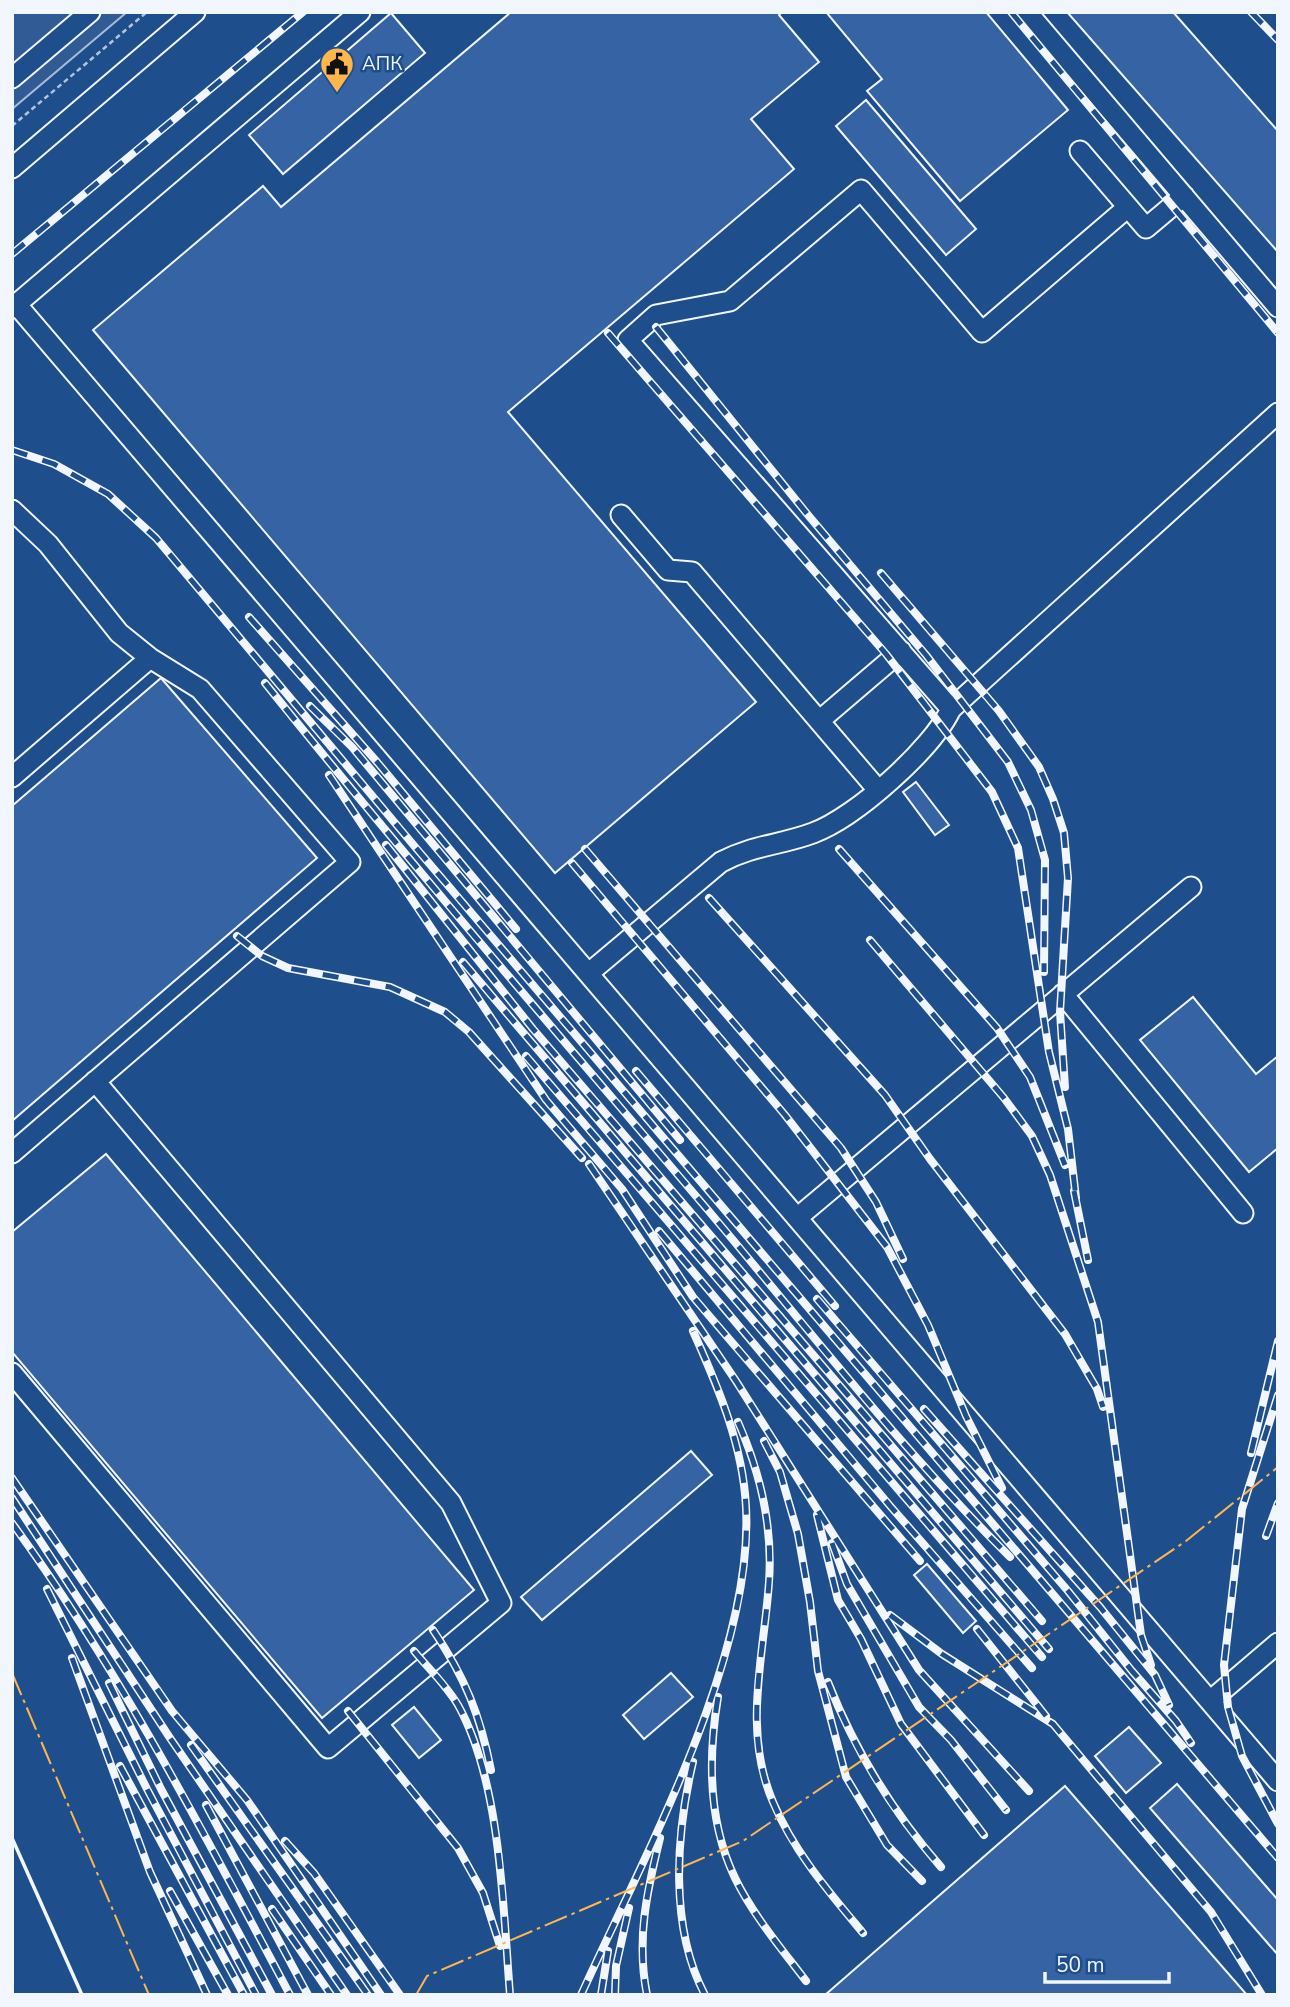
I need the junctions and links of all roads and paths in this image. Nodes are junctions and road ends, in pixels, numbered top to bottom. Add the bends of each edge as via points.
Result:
1 (90, 12) edge
2 (147, 12) edge
3 (360, 12) edge
4 (1027, 12) edge
5 (193, 13) edge
6 (12, 78) edge
7 (12, 126) edge
8 (57, 130) junction
9 (1080, 150) dead end
10 (12, 153) edge
11 (12, 168) edge
12 (1184, 197) junction
13 (1128, 207) junction
14 (14, 306) edge
15 (1278, 307) edge
16 (1278, 413) edge
17 (12, 510) edge
18 (621, 515) dead end
19 (901, 651) junction
20 (150, 658) junction
21 (951, 709) junction
22 (819, 721) junction
23 (12, 777) edge
24 (878, 790) junction
25 (1191, 887) dead end
26 (589, 973) junction
27 (1063, 994) junction
28 (95, 1081) junction
29 (12, 1153) edge
30 (1243, 1213) dead end
31 (797, 1217) junction
32 (12, 1373) edge
33 (1278, 1643) edge
34 (1210, 1701) junction
35 (1278, 1781) edge

1 - 6 lane
2 - 7 path
3 - 14 lane
4 - 12 lane
5 - 8 lane
8 - 10 lane
8 - 11 lane
9 - 13 lane
12 - 13 lane via 1146,228
12 - 15 lane
13 - 19 lane via 982,331 861,190 730,301 656,315 628,340
14 - 26 lane
16 - 21 lane
17 - 20 lane via 48,544 119,633
18 - 22 lane via 668,570 692,572
19 - 21 lane
19 - 22 lane
20 - 23 lane
20 - 28 lane via 200,689 350,862
21 - 24 lane via 933,739
22 - 24 lane
24 - 26 lane via 848,815 813,833 745,849 721,862
25 - 27 lane
26 - 31 lane
27 - 30 lane
27 - 31 lane
28 - 29 lane
28 - 32 lane via 451,1503 501,1604 328,1748
31 - 34 lane
33 - 34 lane
34 - 35 lane

